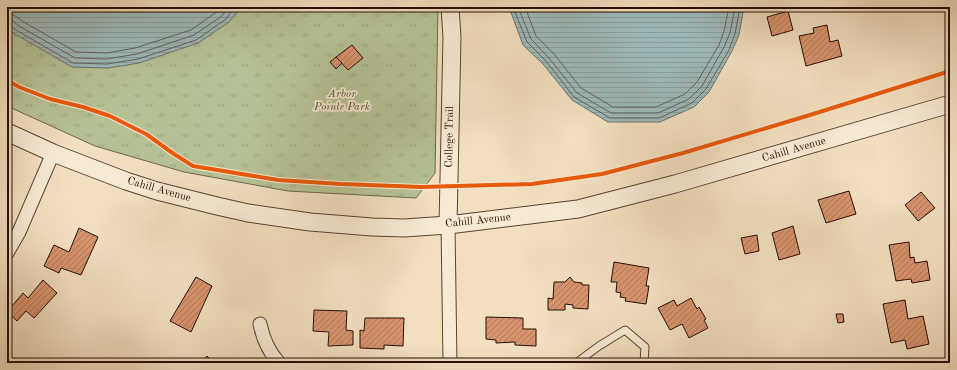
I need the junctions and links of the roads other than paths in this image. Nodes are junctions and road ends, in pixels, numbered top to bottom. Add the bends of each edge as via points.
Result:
1 (450, 7) edge
2 (950, 104) edge
3 (7, 132) edge
4 (53, 153) junction
5 (448, 225) junction
6 (7, 253) edge
7 (260, 324) dead end
8 (278, 363) edge
9 (450, 363) edge
10 (576, 363) edge
11 (644, 363) edge

1 - 5 street, College Trail via 452,37
2 - 5 street, Cahill Avenue via 578,210
3 - 4 street, Cahill Avenue
4 - 5 street, Cahill Avenue via 157,191 248,213 372,227
4 - 6 street via 19,232
5 - 9 street, College Trail
7 - 8 street via 267,347
10 - 11 lane via 625,330 645,347

